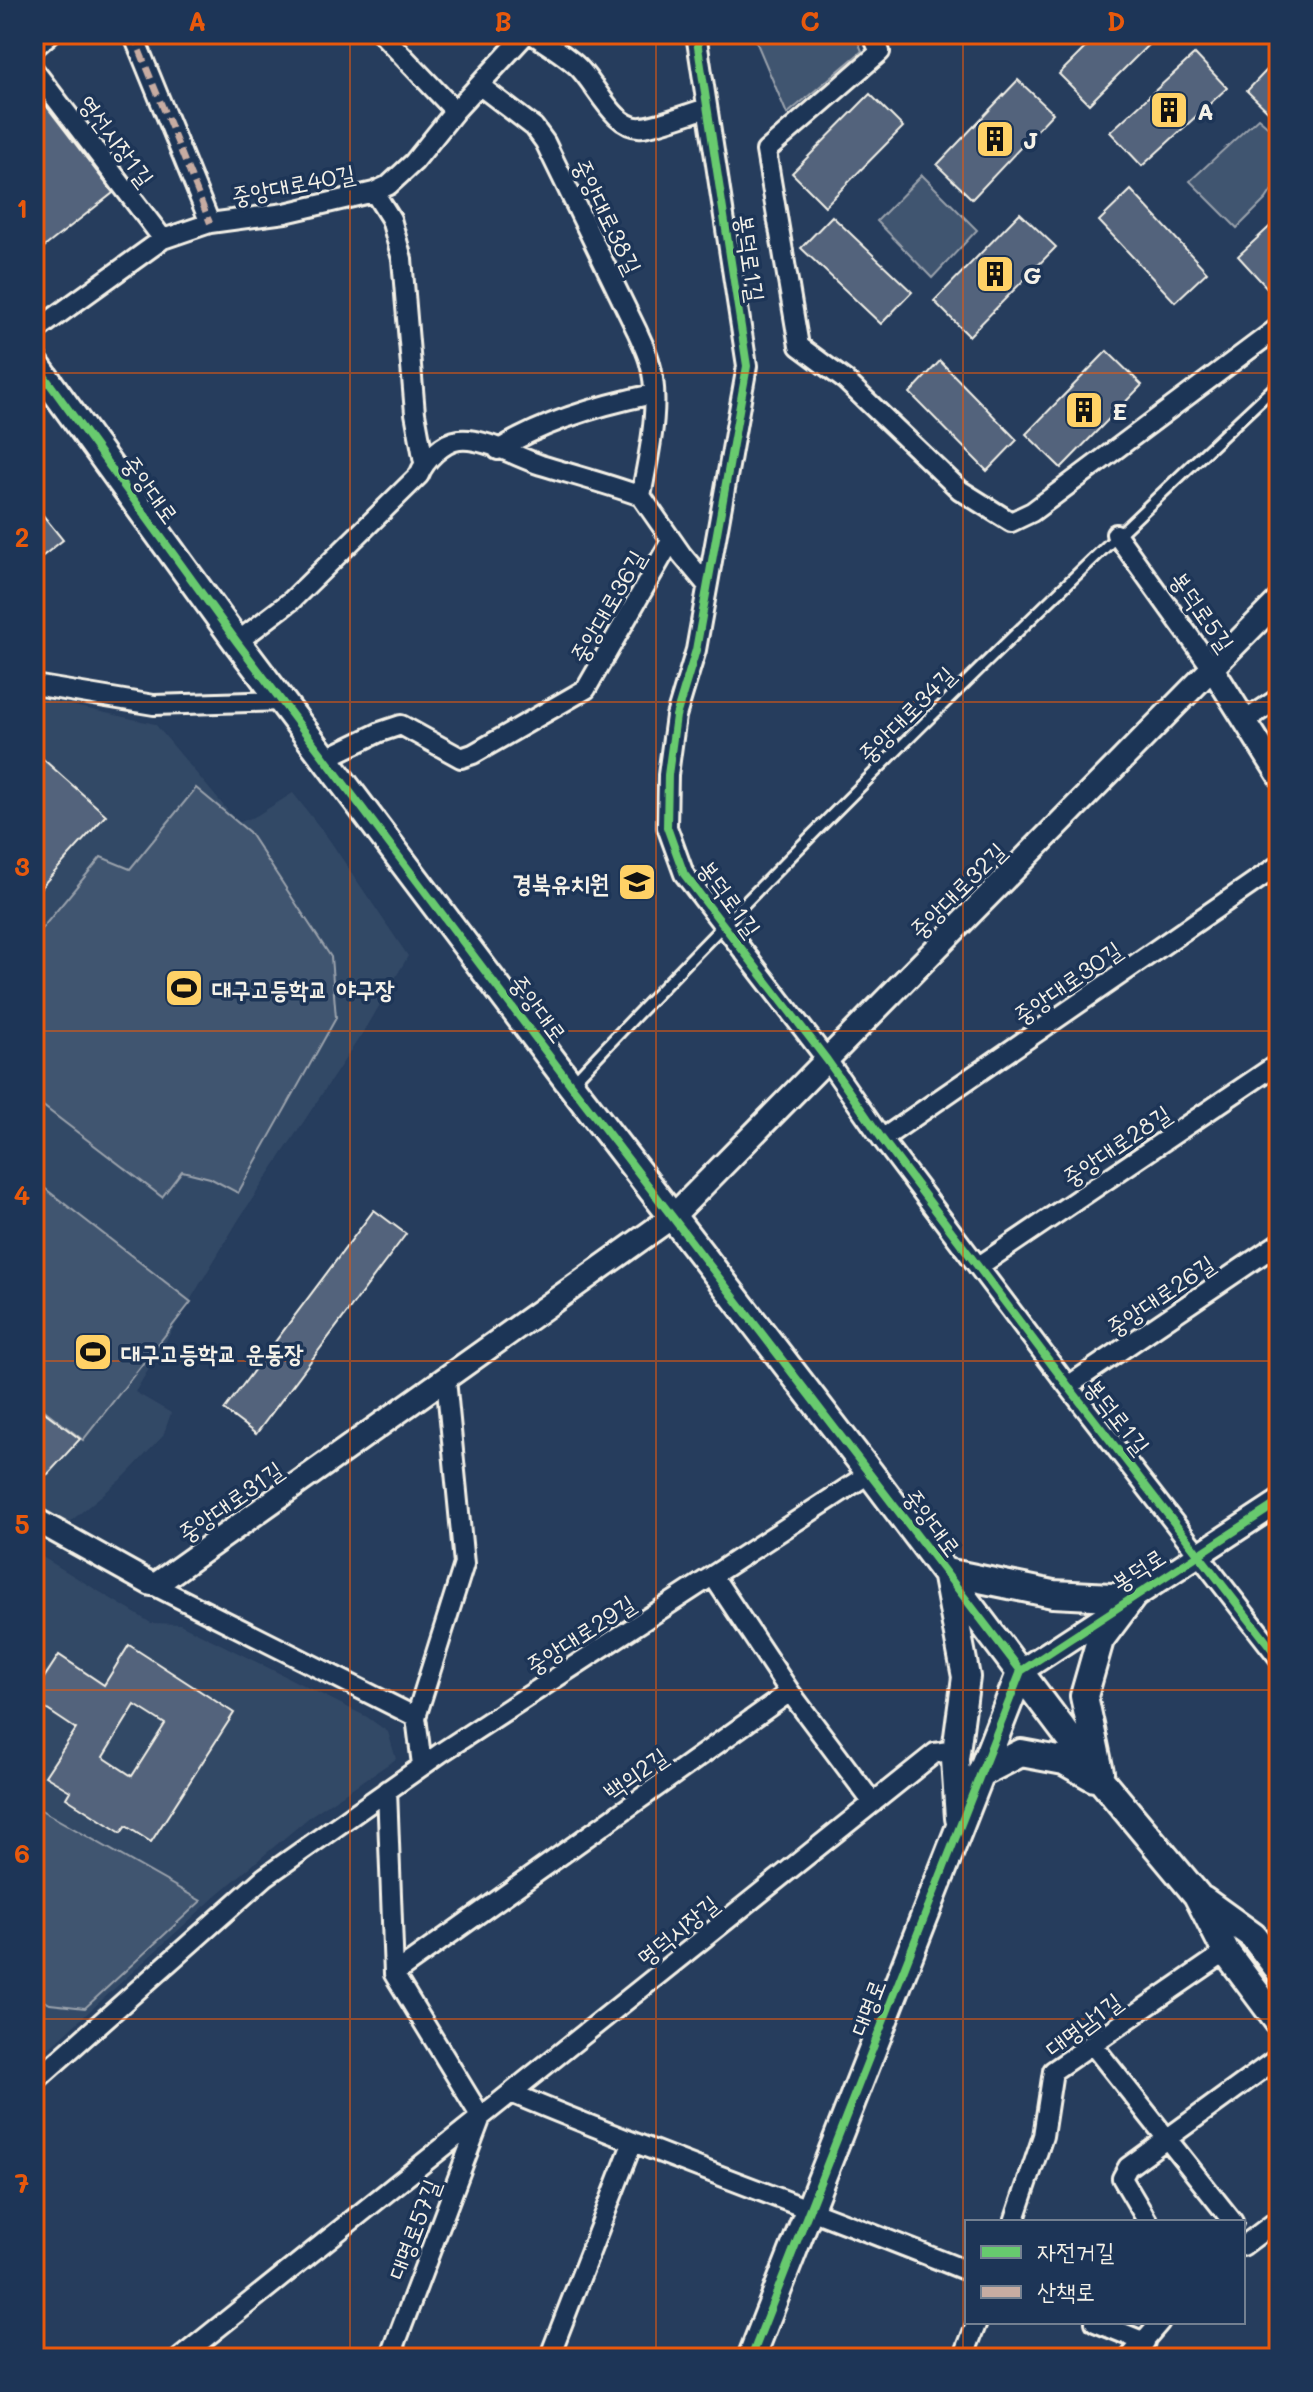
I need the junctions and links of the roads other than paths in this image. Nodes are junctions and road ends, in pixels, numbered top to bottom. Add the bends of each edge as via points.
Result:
1 (50, 34) edge
2 (133, 34) edge
3 (382, 34) edge
4 (529, 34) edge
5 (696, 34) edge
6 (872, 34) edge
7 (34, 48) edge
8 (34, 70) edge
9 (479, 85) junction
10 (707, 108) junction
11 (455, 111) junction
12 (374, 192) junction
13 (210, 223) junction
14 (163, 239) junction
15 (1279, 327) edge
16 (34, 332) edge
17 (34, 362) edge
18 (1279, 383) edge
19 (653, 394) junction
20 (498, 450) junction
21 (424, 462) junction
22 (641, 496) junction
23 (1116, 534) junction
24 (671, 541) junction
25 (707, 585) junction
26 (1279, 600) edge
27 (237, 642) junction
28 (1212, 668) junction
29 (34, 685) edge
30 (1279, 698) edge
31 (282, 701) junction
32 (1246, 720) junction
33 (326, 758) junction
34 (1279, 775) edge
35 (1279, 865) edge
36 (722, 924) junction
37 (827, 1060) junction
38 (1279, 1063) edge
39 (571, 1085) junction
40 (882, 1139) junction
41 (672, 1217) junction
42 (1279, 1243) edge
43 (979, 1266) junction
44 (446, 1379) junction
45 (1068, 1386) junction
46 (870, 1473) junction
47 (1279, 1502) edge
48 (34, 1519) edge
49 (1199, 1553) junction
50 (946, 1572) junction
51 (713, 1576) junction
52 (151, 1584) junction
53 (1132, 1597) junction
54 (1279, 1658) edge
55 (1021, 1671) junction
56 (790, 1692) junction
57 (416, 1717) junction
58 (956, 1750) junction
59 (422, 1765) junction
60 (980, 1774) junction
61 (1103, 1782) junction
62 (387, 1790) junction
63 (873, 1803) junction
64 (960, 1826) junction
65 (1197, 1895) junction
66 (1226, 1952) junction
67 (1279, 1970) edge
68 (394, 1974) junction
69 (1279, 2023) edge
70 (1092, 2044) junction
71 (1279, 2057) edge
72 (34, 2082) edge
73 (511, 2093) junction
74 (481, 2117) junction
75 (1168, 2140) junction
76 (632, 2144) junction
77 (810, 2209) junction
78 (1279, 2219) edge
79 (1015, 2220) edge
80 (1147, 2220) edge
81 (1231, 2220) edge
82 (1245, 2240) edge
83 (965, 2270) edge
84 (976, 2324) edge
85 (1100, 2324) edge
86 (1158, 2324) edge
87 (1145, 2342) junction
88 (180, 2358) edge
89 (390, 2358) edge
90 (549, 2358) edge
91 (751, 2358) edge
92 (963, 2358) edge
93 (1129, 2358) edge

1 - 7 street
2 - 13 street
3 - 11 street
4 - 9 street, 중앙대로40길
4 - 10 street, 중앙대로40길 via 578,66 611,113 624,122 640,128
5 - 10 street, 봉덕로1길
6 - 15 street via 880,52 766,151 799,346 845,380 960,490 1011,522 1032,512
8 - 14 street, 영선시장1길
9 - 11 street, 중앙대로40길
9 - 19 street, 중앙대로38길 via 534,127 545,142 650,361
10 - 25 street, 봉덕로1길 via 747,366
11 - 12 street, 중앙대로40길 via 414,162
12 - 13 street, 중앙대로40길 via 285,213
12 - 21 street via 391,219 402,259
13 - 14 street, 중앙대로40길
14 - 16 street, 중앙대로40길
17 - 27 main road, 중앙대로
18 - 23 lane, 중앙대로34길
19 - 20 street via 521,435
19 - 22 street, 중앙대로38길
20 - 21 street via 454,440
20 - 22 street
21 - 27 street via 419,475 291,601
22 - 24 street
23 - 28 street, 봉덕로5길
23 - 36 lane, 중앙대로34길
24 - 25 street
24 - 33 street, 중앙대로36길 via 586,689 461,758 401,725
25 - 36 street, 봉덕로1길 via 696,650 676,716 667,827 684,874
26 - 28 street, 중앙대로32길
27 - 31 main road, 중앙대로
28 - 32 street, 봉덕로5길
28 - 37 street, 중앙대로32길
29 - 31 street via 154,705
30 - 32 street
31 - 33 main road, 중앙대로
32 - 34 street, 봉덕로5길
33 - 39 main road, 중앙대로
35 - 40 street, 중앙대로30길
36 - 37 street, 봉덕로1길
36 - 39 lane, 중앙대로34길
37 - 40 street, 봉덕로1길
37 - 41 street, 중앙대로32길
38 - 43 street, 중앙대로28길
39 - 41 main road, 중앙대로
40 - 43 street, 봉덕로1길
41 - 44 street, 중앙대로31길
41 - 46 main road, 중앙대로
42 - 45 street, 중앙대로26길
43 - 45 street, 봉덕로1길
44 - 52 street, 중앙대로31길
44 - 57 street via 464,1564
45 - 49 street, 봉덕로1길
46 - 50 main road, 중앙대로
46 - 51 street, 중앙대로29길
47 - 49 street, 봉덕로
48 - 52 street
49 - 53 street, 봉덕로
49 - 54 street, 봉덕로1길
50 - 53 main road via 1053,1594
50 - 55 main road, 중앙대로
50 - 58 main road via 966,1677
51 - 56 street
51 - 59 street, 중앙대로29길
52 - 57 street
53 - 55 street, 봉덕로
53 - 61 main road via 1100,1640 1084,1696
55 - 60 main road, 대명로
55 - 61 main road, 중앙대로
56 - 63 street
56 - 68 street, 백의2길
57 - 59 street
58 - 63 street, 명덕시장길 via 935,1753
58 - 64 main road
59 - 62 street, 중앙대로29길
60 - 61 main road via 1021,1753 1064,1761
60 - 64 main road, 대명로
61 - 65 main road, 중앙대로
62 - 68 street
62 - 72 street, 중앙대로29길 via 265,1877
63 - 73 street, 명덕시장길
64 - 77 main road, 대명로
65 - 66 main road, 중앙대로
65 - 67 main road, 중앙대로 via 1253,1936
66 - 69 main road, 중앙대로
66 - 70 street, 대명남1길
68 - 74 street
70 - 75 street
70 - 79 street, 대명남1길 via 1053,2071 1043,2136
71 - 75 street
73 - 74 street, 명덕시장길
73 - 76 street
74 - 88 street, 명덕시장길
74 - 89 street, 대명로57길
75 - 80 street via 1128,2167 1122,2178
75 - 81 street
76 - 77 street
76 - 90 street
77 - 83 street
77 - 91 main road, 대명로
78 - 82 street
84 - 92 street
85 - 87 street
86 - 87 street
87 - 93 street

